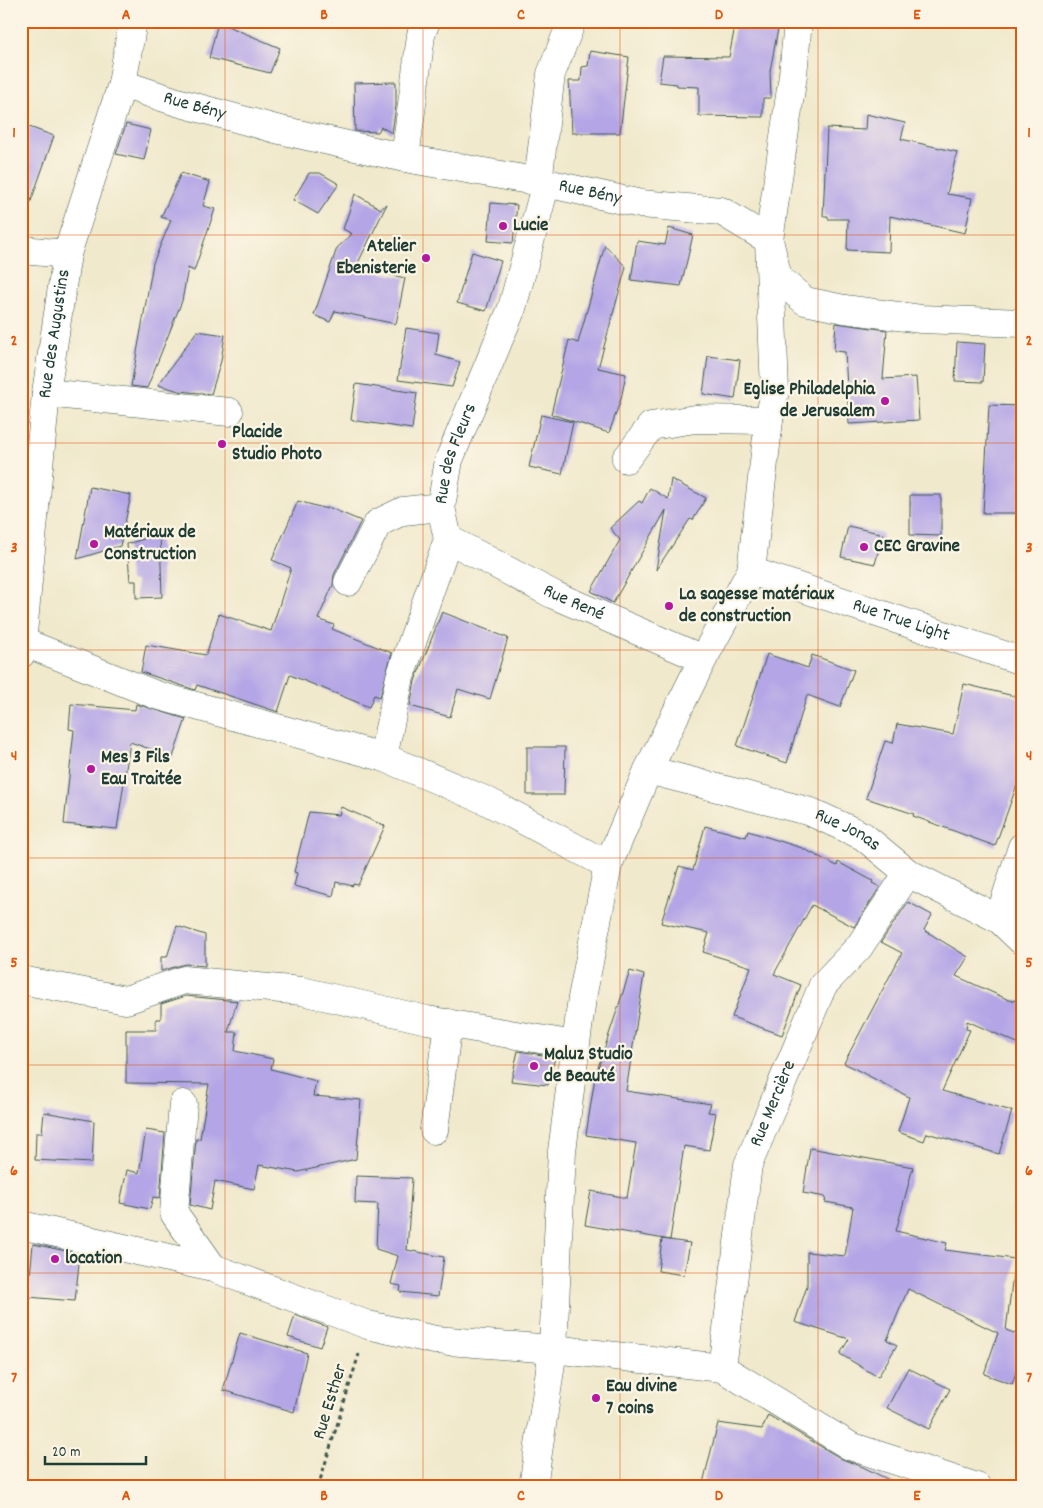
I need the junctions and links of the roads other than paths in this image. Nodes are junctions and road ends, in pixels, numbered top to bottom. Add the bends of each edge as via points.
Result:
1 (133, 21) edge
2 (426, 21) edge
3 (572, 21) edge
4 (798, 21) edge
5 (122, 84) junction
6 (405, 158) junction
7 (542, 182) junction
8 (769, 240) junction
9 (21, 250) edge
10 (67, 254) junction
11 (1022, 323) edge
12 (46, 392) junction
13 (229, 412) dead end
14 (769, 420) junction
15 (626, 459) dead end
16 (441, 507) junction
17 (448, 540) junction
18 (751, 571) junction
19 (348, 582) dead end
20 (22, 648) edge
21 (703, 659) junction
22 (1022, 661) edge
23 (383, 756) junction
24 (648, 770) junction
25 (1022, 847) edge
26 (608, 865) junction
27 (908, 873) junction
28 (999, 919) junction
29 (1022, 941) edge
30 (21, 980) edge
31 (448, 1023) junction
32 (575, 1045) junction
33 (183, 1104) dead end
34 (434, 1130) dead end
35 (21, 1225) edge
36 (213, 1268) junction
37 (553, 1349) junction
38 (722, 1368) junction
39 (533, 1487) edge
40 (977, 1487) edge

1 - 5 street, Rue des Augustins
2 - 6 street via 421,34
3 - 7 street, Rue des Fleurs via 551,74
4 - 8 street
5 - 6 street, Rue Bény via 267,126
5 - 10 street, Rue des Augustins
6 - 7 street, Rue Bény
7 - 8 street, Rue Bény via 641,204 721,211
7 - 16 street, Rue des Fleurs via 512,308 449,460
8 - 11 street via 778,278 805,301 844,310 921,319
8 - 14 street via 775,391
9 - 10 street
10 - 12 street, Rue des Augustins
12 - 13 street
12 - 20 street, Rue des Augustins
14 - 15 street via 695,419 652,426
14 - 18 street
16 - 17 street, Rue des Fleurs
16 - 19 street via 402,511 378,523
17 - 21 street, Rue René via 554,594
17 - 23 street via 400,677
18 - 21 street
18 - 22 street, Rue True Light
20 - 23 street via 156,695
21 - 24 street
23 - 26 street via 487,801
24 - 26 street
24 - 27 street, Rue Jonas via 811,812 863,836
25 - 28 street
26 - 32 street
27 - 28 street, Rue Jonas
27 - 38 street, Rue Mercière via 859,947 823,985 748,1165
28 - 29 street, Rue Jonas
30 - 31 street via 126,1000 184,980 302,991
31 - 32 street
31 - 34 street
32 - 37 street via 562,1151
33 - 36 street via 174,1213
35 - 36 street
36 - 37 street via 368,1325 435,1340
37 - 38 street
37 - 39 street
38 - 40 street via 850,1446

